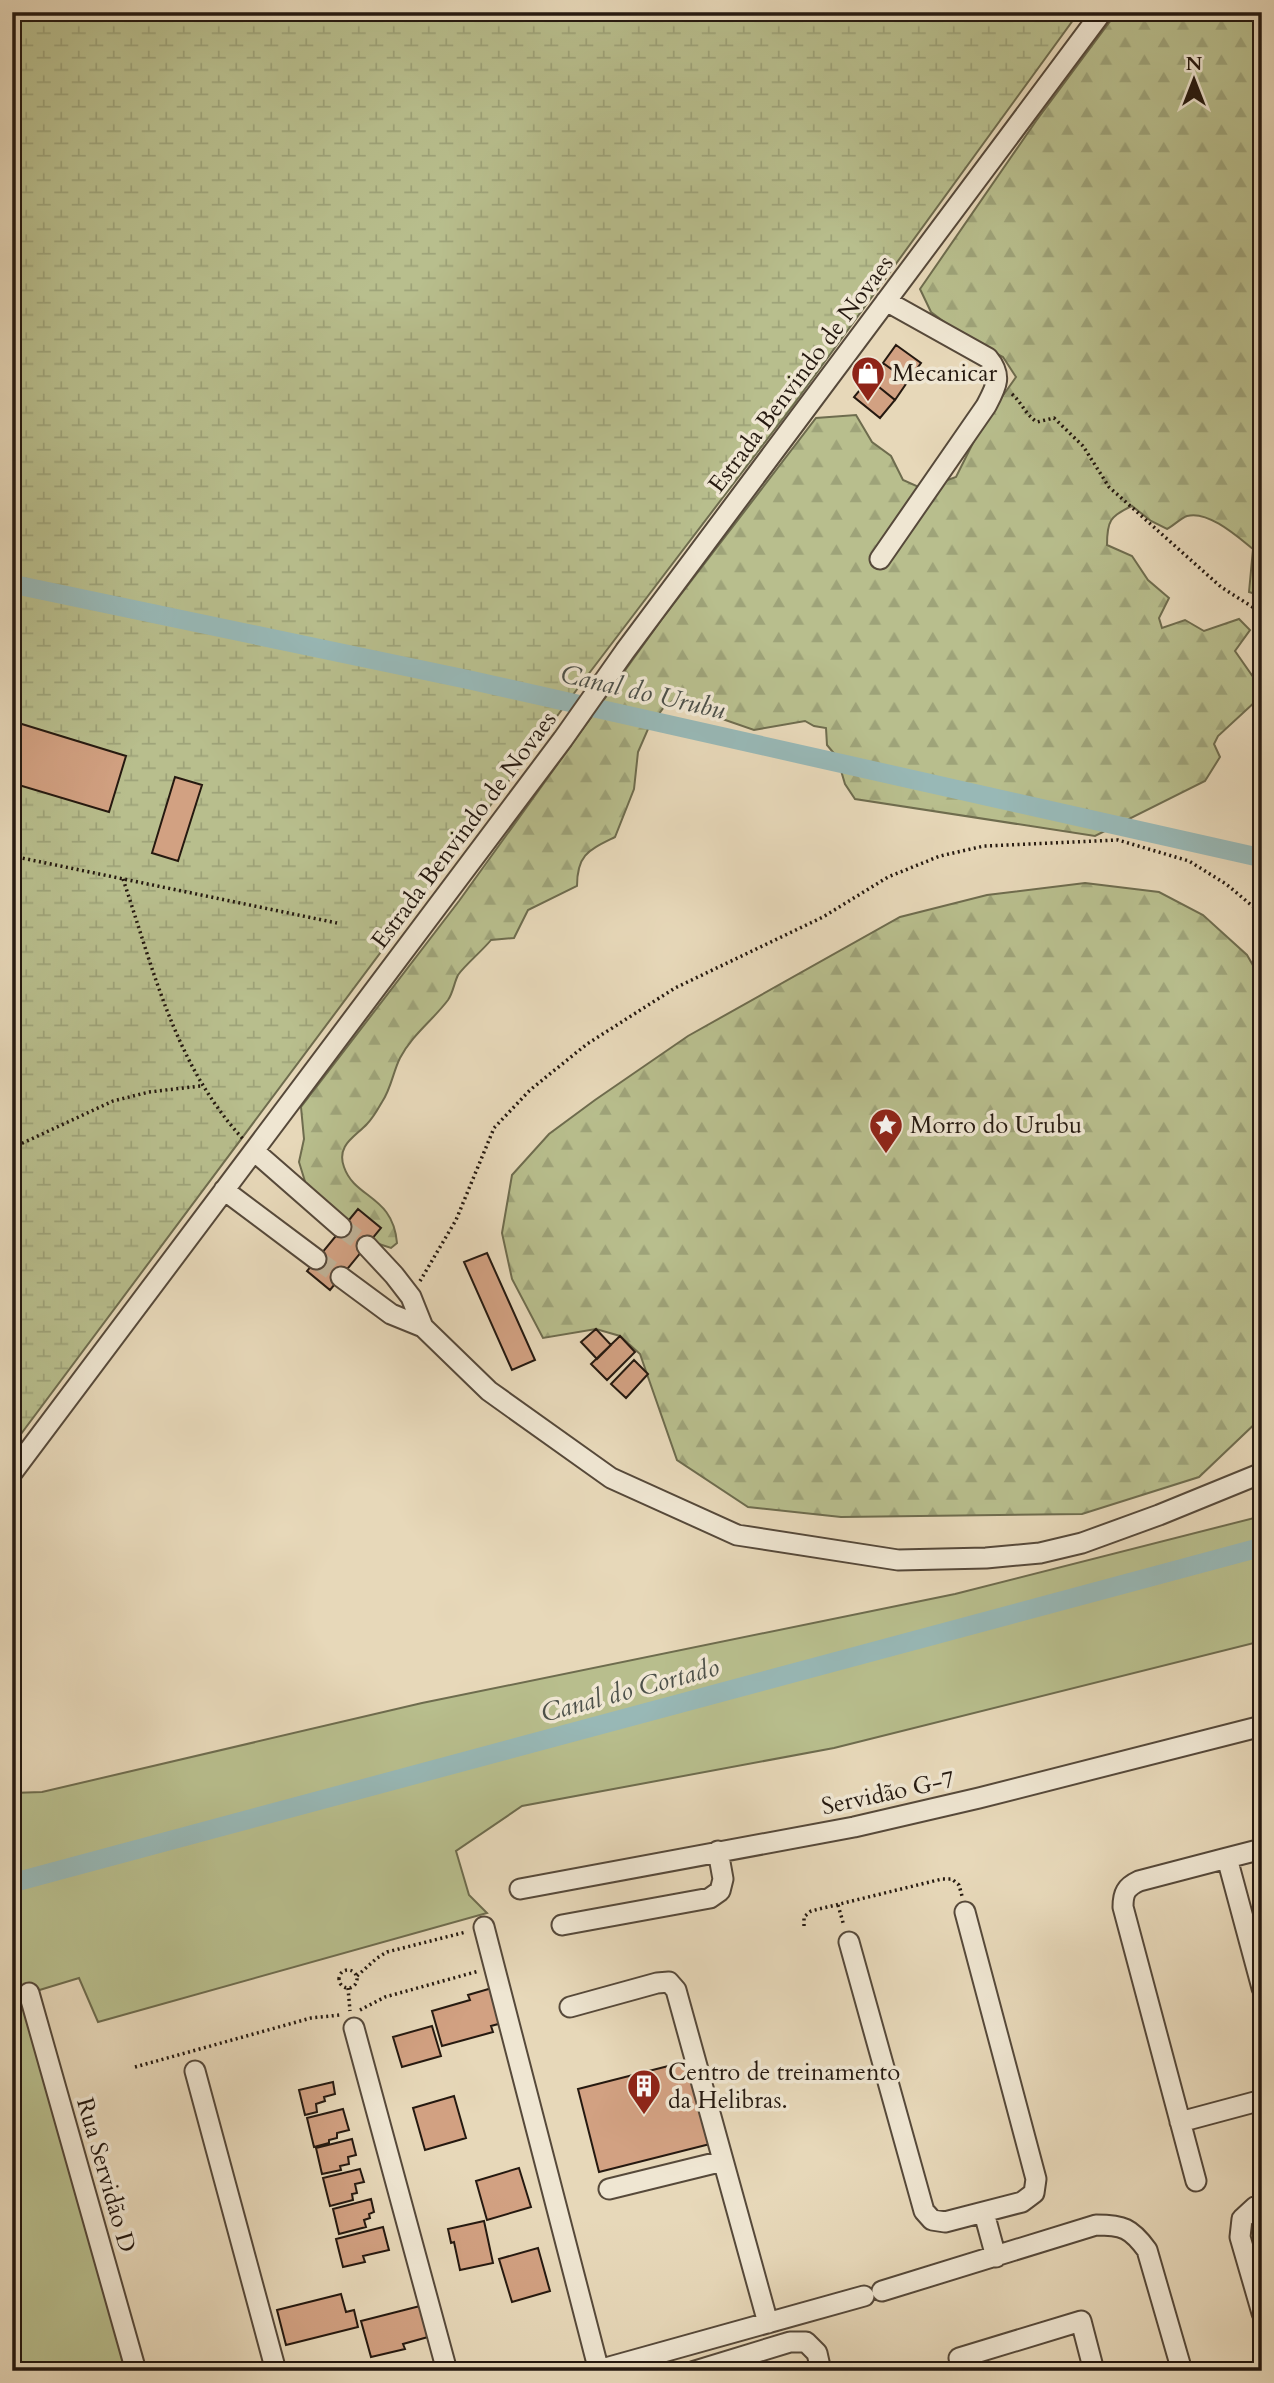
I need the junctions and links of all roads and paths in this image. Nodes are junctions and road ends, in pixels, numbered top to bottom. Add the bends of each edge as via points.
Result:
1 (1102, 12) edge
2 (886, 301) junction
3 (996, 382) junction
4 (880, 559) dead end
5 (1262, 613) edge
6 (12, 856) edge
7 (124, 879) junction
8 (1262, 915) edge
9 (337, 923) dead end
10 (202, 1086) junction
11 (12, 1148) edge
12 (254, 1151) junction
13 (224, 1190) junction
14 (341, 1227) tunnel mouth
15 (367, 1246) tunnel mouth
16 (316, 1259) tunnel mouth
17 (341, 1278) tunnel mouth
18 (411, 1297) junction
19 (423, 1327) junction
20 (12, 1473) edge
21 (1262, 1473) edge
22 (1262, 1726) edge
23 (1262, 1849) edge
24 (718, 1851) junction
25 (1227, 1858) junction
26 (520, 1889) dead end
27 (965, 1912) joint
28 (562, 1925) dead end
29 (804, 1926) dead end
30 (478, 1930) joint
31 (849, 1942) dead end
32 (482, 1968) dead end
33 (357, 1976) junction
34 (1261, 1982) edge
35 (29, 1993) dead end
36 (570, 2007) dead end
37 (354, 2028) dead end
38 (135, 2067) dead end
39 (195, 2071) dead end
40 (1262, 2100) edge
41 (1180, 2122) junction
42 (723, 2161) junction
43 (1196, 2182) dead end
44 (608, 2189) dead end
45 (1262, 2206) edge
46 (984, 2213) junction
47 (996, 2257) junction
48 (1262, 2313) edge
49 (768, 2323) junction
50 (597, 2370) edge
51 (136, 2371) edge
52 (276, 2371) edge
53 (447, 2371) edge
54 (695, 2371) edge
55 (821, 2371) edge
56 (962, 2371) edge
57 (1094, 2371) edge
58 (1182, 2371) edge

1 - 2 street, Estrada Benvindo de Novaes
2 - 3 street via 988,358 998,373
2 - 12 street, Estrada Benvindo de Novaes
3 - 4 street via 986,406
3 - 5 path via 1020,401 1027,416 1037,422 1054,418 1062,424 1083,446 1109,487 1221,587
6 - 7 path
7 - 9 path
7 - 10 path via 177,1039
8 - 18 path via 1226,884 1189,861 1118,839 984,846 940,856 888,877 822,917 675,988 587,1044 530,1090 494,1128 456,1220
10 - 11 path via 113,1101
10 - 12 path
12 - 13 street, Estrada Benvindo de Novaes
12 - 14 street
13 - 16 street
13 - 20 street, Estrada Benvindo de Novaes
15 - 18 street
17 - 19 street via 391,1314
18 - 19 street
19 - 21 street via 489,1391 611,1478 737,1535 898,1560 1040,1553 1159,1516
22 - 24 street, Servidão G-7 via 854,1827
23 - 25 street
24 - 26 street, Servidão G-7
24 - 28 street via 723,1878 720,1891 710,1898
25 - 34 street
25 - 41 street via 1139,1881 1123,1895
27 - 29 path via 959,1885 942,1878 811,1912 804,1917
27 - 46 street via 1036,2179 1034,2193 1022,2202
30 - 33 path via 387,1952
30 - 50 street
31 - 46 street via 923,2211 932,2220 945,2222
32 - 38 path via 385,1997 350,2015 311,2018
33 - 33 path via 342,1972 340,1982 343,1987 354,1986
35 - 51 street, Rua Servidão D
36 - 42 street via 669,1982 676,1990
37 - 53 street
39 - 52 street
40 - 41 street
41 - 43 street
42 - 44 street
42 - 49 street
45 - 48 street via 1242,2219 1240,2237
46 - 47 street
47 - 49 street
47 - 58 street via 1096,2225 1117,2225 1135,2233 1147,2250
49 - 50 street
54 - 55 street via 790,2342 806,2342 817,2353
56 - 57 street via 959,2358 1081,2321

